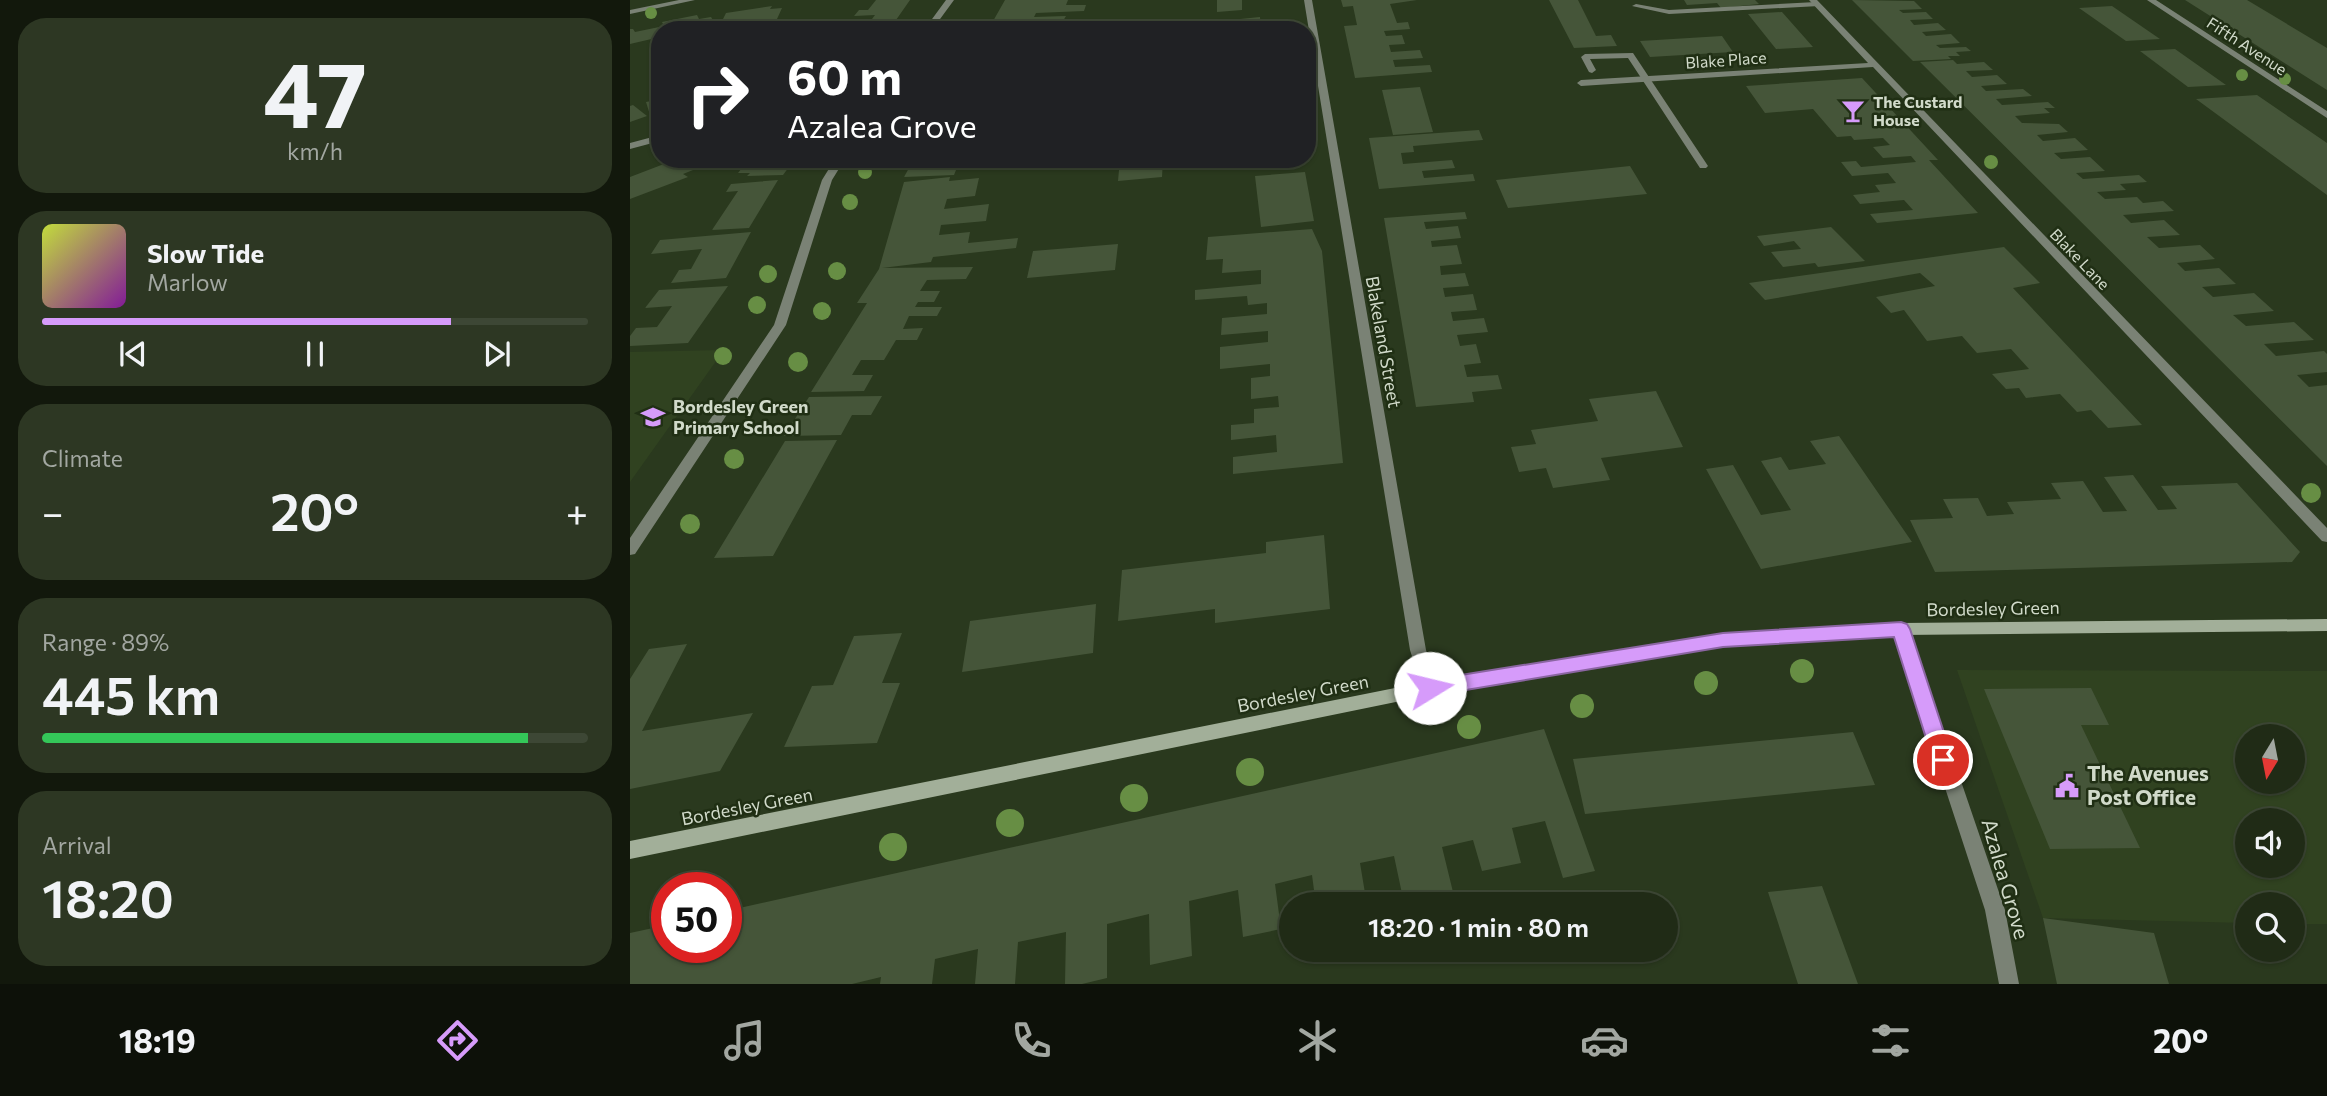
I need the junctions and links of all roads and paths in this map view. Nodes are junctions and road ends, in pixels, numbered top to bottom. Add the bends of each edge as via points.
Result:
1 (691, 0) edge
2 (950, 0) edge
3 (1308, 0) edge
4 (2151, 0) edge
5 (1814, 2) edge
6 (1636, 6) dead end
7 (630, 12) edge
8 (935, 21) edge
9 (1310, 21) edge
10 (1872, 65) junction
11 (1592, 70) dead end
12 (1316, 75) edge
13 (1644, 79) junction
14 (1581, 83) dead end
15 (2327, 115) edge
16 (651, 140) edge
17 (630, 146) edge
18 (1703, 166) dead end
19 (834, 168) edge
20 (2327, 537) edge
21 (630, 550) edge
22 (2327, 625) edge
23 (1901, 629) junction
24 (1430, 688) junction
25 (630, 850) edge
26 (2009, 984) edge

1 - 7 street
2 - 8 street
3 - 9 street, Blakeland Street
4 - 15 street, Fifth Avenue
5 - 6 street via 1669,12
5 - 10 street, Blake Lane
10 - 13 street, Blake Place
10 - 20 street, Blake Lane
11 - 13 street via 1584,57 1630,55
12 - 24 street, Blakeland Street via 1416,636
13 - 14 street, Blake Place
13 - 18 street
16 - 17 street
19 - 21 street via 780,325
22 - 23 main road, Bordesley Green
23 - 24 main road, Bordesley Green via 1723,640
23 - 26 street, Azalea Grove via 1995,910
24 - 25 main road, Bordesley Green

